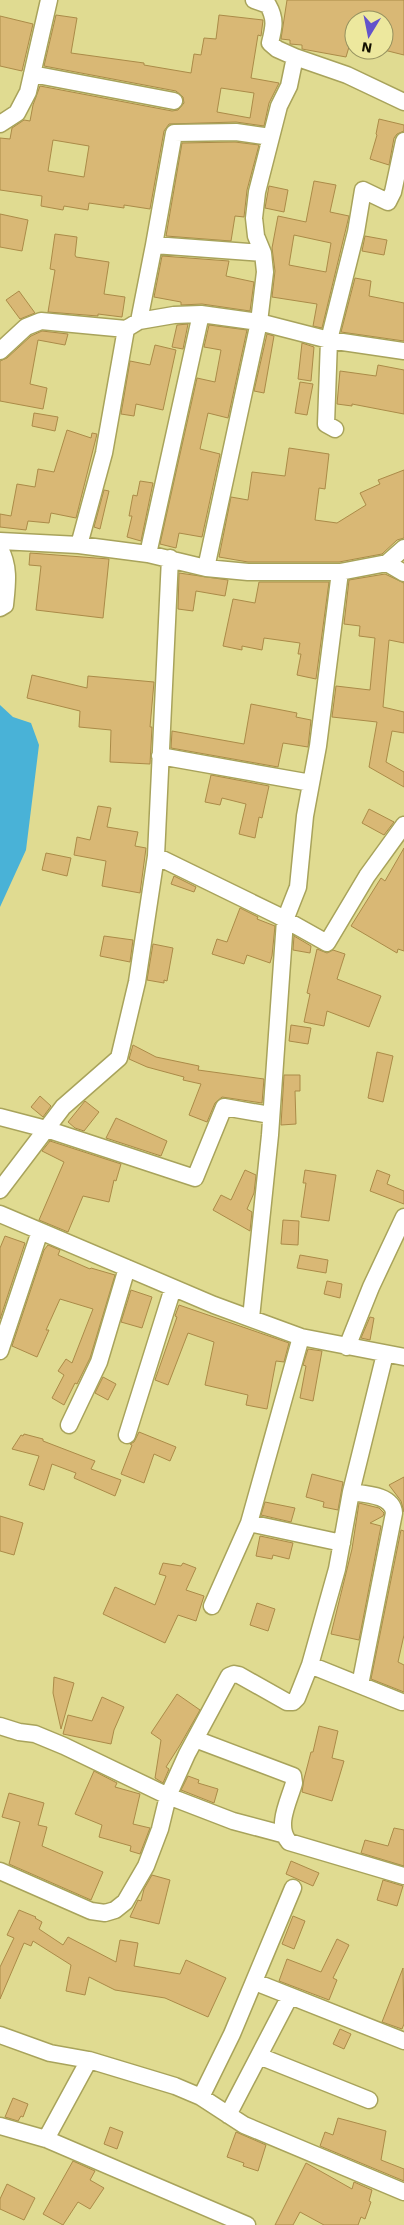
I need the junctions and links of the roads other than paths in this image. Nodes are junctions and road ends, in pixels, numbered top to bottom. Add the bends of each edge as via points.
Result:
1 (49, 0) edge
2 (254, 0) edge
3 (295, 57) junction
4 (32, 74) junction
5 (174, 101) dead end
6 (404, 102) edge
7 (0, 124) edge
8 (271, 137) junction
9 (404, 141) edge
10 (154, 244) junction
11 (263, 253) junction
12 (201, 314) junction
13 (259, 322) junction
14 (132, 325) junction
15 (329, 340) junction
16 (0, 351) edge
17 (404, 351) edge
18 (335, 429) dead end
19 (0, 541) edge
20 (79, 545) junction
21 (404, 548) edge
22 (0, 549) edge
23 (148, 554) junction
24 (170, 558) junction
25 (387, 564) junction
26 (206, 568) junction
27 (340, 572) junction
28 (404, 572) edge
29 (0, 608) edge
30 (160, 756) junction
31 (311, 783) junction
32 (404, 825) edge
33 (156, 856) junction
34 (285, 920) junction
35 (270, 1115) junction
36 (0, 1117) edge
37 (46, 1130) junction
38 (0, 1190) edge
39 (0, 1214) edge
40 (404, 1217) edge
41 (40, 1231) junction
42 (127, 1268) junction
43 (174, 1288) junction
44 (250, 1318) junction
45 (301, 1337) junction
46 (347, 1347) junction
47 (0, 1351) edge
48 (385, 1354) junction
49 (404, 1357) edge
50 (69, 1425) dead end
51 (127, 1435) dead end
52 (351, 1492) junction
53 (248, 1523) junction
54 (342, 1542) junction
55 (212, 1606) dead end
56 (310, 1665) junction
57 (360, 1685) junction
58 (402, 1702) dead end
59 (0, 1726) edge
60 (195, 1739) junction
61 (168, 1796) junction
62 (282, 1834) junction
63 (0, 1871) edge
64 (404, 1876) edge
65 (293, 1888) dead end
66 (255, 1982) junction
67 (290, 1996) junction
68 (0, 2035) edge
69 (404, 2041) edge
70 (259, 2056) junction
71 (89, 2060) junction
72 (201, 2097) junction
73 (369, 2100) dead end
74 (228, 2115) junction
75 (0, 2126) edge
76 (46, 2139) junction
77 (404, 2192) edge
78 (247, 2225) edge

1 - 4 street
2 - 3 street via 268,5 274,16 270,43
3 - 6 street via 348,75
3 - 8 street via 289,86 279,106
4 - 5 street
4 - 7 street via 28,92 17,113
8 - 10 street via 236,132 174,133
8 - 11 street via 254,218 256,236
9 - 15 street via 388,202 363,190
10 - 11 street
10 - 14 street
11 - 13 street via 265,272
12 - 13 street
12 - 14 street via 174,315
12 - 23 street
13 - 15 street
13 - 26 street
14 - 16 street via 41,321 26,327
14 - 20 street via 104,453
15 - 17 street
15 - 18 street via 326,424
19 - 20 street
20 - 23 street
21 - 25 street
22 - 29 street via 7,561 8,581 5,605
23 - 24 street
24 - 26 street
24 - 30 street
25 - 27 street
25 - 28 street
26 - 27 street via 248,572
27 - 31 street
30 - 31 street
30 - 33 street
31 - 34 street via 298,888
32 - 34 street via 367,876 327,943
33 - 34 street
33 - 37 street via 137,982 119,1058 63,1107
34 - 35 street
35 - 37 street via 224,1107 194,1178
35 - 44 street
36 - 37 street
37 - 38 street
39 - 41 street
40 - 46 street
41 - 42 street
41 - 47 street
42 - 43 street
42 - 50 street via 104,1348
43 - 44 street
43 - 51 street
44 - 45 street
45 - 46 street
45 - 53 street
46 - 48 street
48 - 49 street
48 - 52 street
52 - 54 street
52 - 57 street via 383,1498 391,1504 394,1513
53 - 54 street
53 - 55 street
54 - 56 street
56 - 57 street
56 - 60 street via 293,1702 287,1702 239,1674 229,1676
57 - 58 street
59 - 61 street via 35,1734 64,1746
60 - 61 street
60 - 62 street via 293,1776
61 - 62 street via 232,1821
61 - 63 street via 146,1866 125,1902 115,1910 105,1913 91,1911
62 - 64 street via 289,1842
65 - 66 street
66 - 67 street
66 - 72 street
67 - 69 street
67 - 70 street
68 - 71 street via 50,2053
70 - 73 street
70 - 74 street
71 - 72 street
71 - 76 street
72 - 74 street
74 - 77 street via 244,2125
75 - 76 street
76 - 78 street

